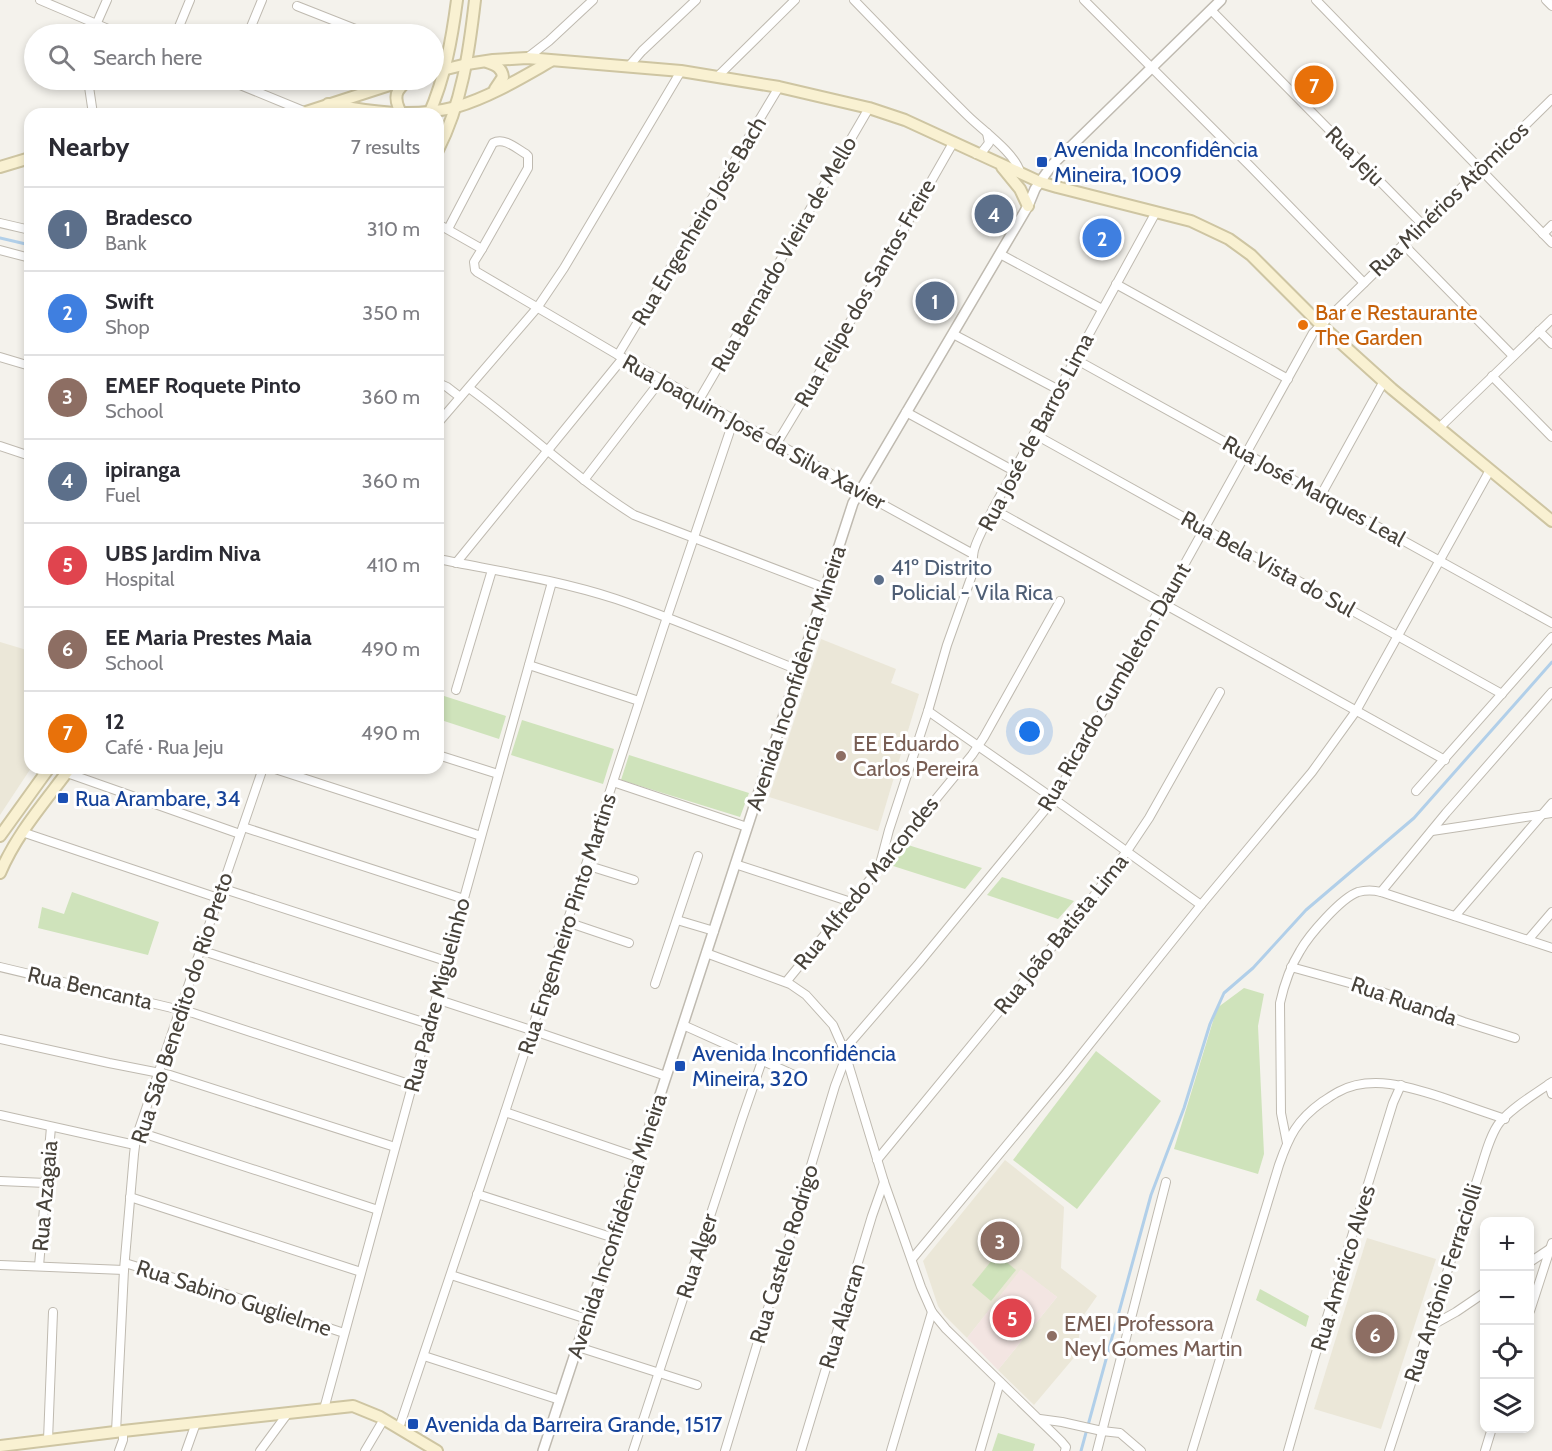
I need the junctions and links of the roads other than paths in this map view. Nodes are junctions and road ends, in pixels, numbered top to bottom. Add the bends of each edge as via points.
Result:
1 (40, 0) edge
2 (107, 0) edge
3 (190, 0) edge
4 (262, 0) edge
5 (457, 0) edge
6 (475, 0) edge
7 (593, 0) edge
8 (696, 0) edge
9 (795, 0) edge
10 (854, 0) edge
11 (1084, 0) edge
12 (1221, 0) edge
13 (1316, 0) edge
14 (1546, 0) edge
15 (297, 6) dead end
16 (1552, 6) edge
17 (1211, 10) junction
18 (95, 24) edge
19 (97, 24) edge
20 (180, 24) edge
21 (252, 24) edge
22 (343, 24) edge
23 (444, 51) edge
24 (528, 58) junction
25 (552, 61) junction
26 (484, 62) junction
27 (467, 64) junction
28 (629, 66) junction
29 (1151, 68) junction
30 (444, 70) edge
31 (681, 71) junction
32 (717, 77) junction
33 (779, 87) junction
34 (89, 90) edge
35 (252, 90) edge
36 (374, 90) edge
37 (398, 90) edge
38 (435, 90) edge
39 (491, 93) junction
40 (1552, 99) edge
41 (328, 104) junction
42 (455, 107) junction
43 (92, 108) edge
44 (292, 108) edge
45 (317, 108) edge
46 (353, 108) edge
47 (399, 108) edge
48 (431, 108) edge
49 (869, 108) junction
50 (444, 110) edge
51 (987, 133) junction
52 (444, 139) edge
53 (953, 143) junction
54 (976, 154) junction
55 (24, 160) edge
56 (1000, 164) junction
57 (0, 167) edge
58 (1481, 168) junction
59 (1020, 172) junction
60 (1040, 182) junction
61 (1028, 206) junction
62 (1156, 212) junction
63 (0, 223) edge
64 (1423, 225) junction
65 (1552, 225) edge
66 (444, 228) edge
67 (24, 229) edge
68 (448, 230) junction
69 (1543, 234) junction
70 (1552, 243) edge
71 (1403, 244) junction
72 (482, 249) junction
73 (0, 250) edge
74 (1000, 254) junction
75 (24, 256) edge
76 (1364, 283) junction
77 (1116, 284) junction
78 (537, 308) junction
79 (1102, 309) junction
80 (1552, 319) edge
81 (1322, 325) junction
82 (1539, 331) junction
83 (953, 334) junction
84 (1552, 344) edge
85 (1513, 356) junction
86 (0, 357) edge
87 (620, 357) junction
88 (1075, 359) junction
89 (24, 364) edge
90 (1492, 376) junction
91 (1288, 379) junction
92 (662, 380) junction
93 (1384, 381) junction
94 (444, 386) edge
95 (469, 388) junction
96 (1059, 390) junction
97 (460, 397) junction
98 (699, 400) junction
99 (906, 412) junction
100 (444, 416) edge
101 (734, 419) junction
102 (1438, 428) junction
103 (1034, 434) junction
104 (1552, 437) edge
105 (777, 444) junction
106 (0, 446) edge
107 (548, 451) junction
108 (24, 454) edge
109 (1246, 454) junction
110 (1490, 470) junction
111 (1014, 471) junction
112 (584, 480) junction
113 (860, 492) junction
114 (1321, 495) junction
115 (993, 509) junction
116 (1552, 521) edge
117 (1204, 529) junction
118 (693, 538) junction
119 (973, 554) junction
120 (444, 560) edge
121 (1439, 560) junction
122 (456, 562) junction
123 (492, 570) junction
124 (552, 582) junction
125 (825, 588) junction
126 (1060, 601) dead end
127 (1163, 603) junction
128 (666, 618) junction
129 (1552, 623) edge
130 (1397, 636) junction
131 (1552, 637) edge
132 (529, 664) junction
133 (798, 670) junction
134 (456, 690) dead end
135 (1221, 692) dead end
136 (1552, 692) edge
137 (1502, 694) junction
138 (639, 701) junction
139 (928, 711) junction
140 (1356, 711) junction
141 (978, 746) junction
142 (444, 757) edge
143 (1445, 760) junction
144 (45, 774) edge
145 (65, 774) edge
146 (80, 774) edge
147 (260, 774) edge
148 (290, 774) edge
149 (498, 774) junction
150 (613, 782) junction
151 (1416, 791) dead end
152 (1054, 799) junction
153 (1552, 803) edge
154 (1552, 813) edge
155 (1542, 815) junction
156 (747, 827) junction
157 (241, 830) junction
158 (1431, 831) junction
159 (22, 832) junction
160 (0, 836) edge
161 (481, 836) junction
162 (1127, 851) junction
163 (698, 856) dead end
164 (735, 864) junction
165 (586, 865) junction
166 (879, 868) junction
167 (0, 873) edge
168 (634, 880) dead end
169 (222, 888) junction
170 (1381, 892) junction
171 (218, 898) junction
172 (464, 898) junction
173 (851, 902) junction
174 (1201, 905) junction
175 (1552, 912) edge
176 (1455, 916) junction
177 (677, 920) junction
178 (567, 922) junction
179 (714, 932) junction
180 (1527, 940) junction
181 (629, 943) dead end
182 (1552, 948) edge
183 (200, 950) junction
184 (706, 953) junction
185 (446, 961) junction
186 (0, 967) edge
187 (1291, 967) junction
188 (786, 982) junction
189 (656, 984) dead end
190 (436, 999) junction
191 (181, 1009) junction
192 (429, 1024) junction
193 (683, 1025) junction
194 (531, 1030) junction
195 (1515, 1038) dead end
196 (0, 1039) edge
197 (845, 1054) junction
198 (762, 1061) junction
199 (159, 1072) junction
200 (792, 1074) dead end
201 (666, 1076) junction
202 (1550, 1083) edge
203 (412, 1085) junction
204 (1401, 1085) junction
205 (1552, 1094) edge
206 (505, 1112) junction
207 (0, 1115) edge
208 (1505, 1119) junction
209 (51, 1127) junction
210 (139, 1132) junction
211 (1287, 1143) junction
212 (135, 1145) junction
213 (395, 1147) junction
214 (640, 1158) junction
215 (877, 1160) junction
216 (0, 1181) edge
217 (884, 1182) junction
218 (1166, 1182) dead end
219 (46, 1183) junction
220 (477, 1194) junction
221 (130, 1197) junction
222 (378, 1210) junction
223 (614, 1238) junction
224 (1551, 1246) edge
225 (912, 1259) junction
226 (1534, 1259) edge
227 (0, 1265) edge
228 (39, 1266) junction
229 (125, 1267) junction
230 (361, 1272) junction
231 (451, 1275) junction
232 (1480, 1296) edge
233 (1534, 1299) edge
234 (53, 1312) dead end
235 (932, 1312) junction
236 (587, 1319) junction
237 (1429, 1327) junction
238 (344, 1333) junction
239 (578, 1347) junction
240 (424, 1356) junction
241 (659, 1373) junction
242 (1000, 1382) junction
243 (697, 1385) dead end
244 (560, 1400) junction
245 (324, 1409) junction
246 (288, 1413) junction
247 (384, 1419) junction
248 (1040, 1419) junction
249 (196, 1423) junction
250 (399, 1428) junction
251 (1102, 1431) junction
252 (120, 1432) junction
253 (1490, 1433) edge
254 (48, 1440) junction
255 (0, 1446) edge
256 (16, 1448) edge
257 (119, 1451) edge
258 (186, 1451) edge
259 (260, 1451) edge
260 (365, 1451) edge
261 (436, 1451) edge
262 (543, 1451) edge
263 (633, 1451) edge
264 (725, 1451) edge
265 (801, 1451) edge
266 (891, 1451) edge
267 (981, 1451) edge
268 (1065, 1451) edge
269 (1097, 1451) edge
270 (1141, 1451) edge
271 (1192, 1451) edge
272 (1288, 1451) edge
273 (1389, 1451) edge
274 (1485, 1451) edge

1 - 18 street
2 - 19 street
3 - 20 street
4 - 21 street
5 - 23 main road
6 - 27 main road
7 - 24 street
8 - 28 street
9 - 32 street
10 - 51 street
11 - 29 street
12 - 17 street, Avenida Inconfidência Mineira
13 - 58 street
14 - 16 street
15 - 22 street
17 - 29 street, Avenida Inconfidência Mineira
17 - 64 street, Rua Jeju
24 - 25 main road
24 - 26 main road
25 - 28 main road
25 - 39 main road
26 - 27 main road
26 - 39 main road via 502,72 501,82
27 - 30 main road
27 - 42 main road
28 - 31 main road
29 - 60 street, Avenida Inconfidência Mineira via 1052,165
29 - 76 street
31 - 32 main road
31 - 78 street
32 - 33 main road
33 - 49 main road
33 - 87 street, Rua Engenheiro José Bach
34 - 43 street
35 - 44 street
36 - 41 main road
37 - 47 main road via 395,100
38 - 48 main road
39 - 42 main road
40 - 58 street, Rua Minérios Atômicos
41 - 45 main road
41 - 46 main road
42 - 50 main road
42 - 52 main road
49 - 53 main road
49 - 98 street, Rua Bernardo Vieira de Mello
51 - 54 street via 989,143
51 - 59 street
53 - 54 main road
53 - 105 street, Rua Felipe dos Santos Freire
54 - 56 main road
55 - 57 main road
56 - 59 main road
56 - 61 main road
58 - 64 street, Rua Minérios Atômicos
58 - 69 street
59 - 60 main road
60 - 61 street, Avenida Inconfidência Mineira
60 - 62 main road
61 - 74 street, Avenida Inconfidência Mineira
62 - 77 street, Rua José de Barros Lima
62 - 81 main road via 1191,221 1229,239 1251,255
63 - 67 street
64 - 71 street, Rua Minérios Atômicos
65 - 69 street
66 - 68 street
68 - 72 street
68 - 72 street via 493,143 502,140 528,156 528,168
69 - 70 street
71 - 76 street, Rua Minérios Atômicos
71 - 85 street
72 - 78 street, Rua Joaquim José da Silva Xavier via 474,262 475,270
73 - 75 street
74 - 79 street
74 - 83 street, Avenida Inconfidência Mineira
76 - 81 street, Rua Minérios Atômicos
77 - 79 street, Rua José de Barros Lima
77 - 91 street
78 - 87 street, Rua Joaquim José da Silva Xavier
78 - 95 street
79 - 88 street, Rua José de Barros Lima
80 - 82 street
81 - 91 street, Rua Ricardo Gumbleton Daunt via 1313,333
81 - 93 main road
82 - 84 street
82 - 85 street
83 - 96 street
83 - 99 street, Avenida Inconfidência Mineira
85 - 90 street
86 - 89 street
87 - 92 street, Rua Joaquim José da Silva Xavier
87 - 107 street, Rua Engenheiro José Bach
88 - 96 street, Rua José de Barros Lima
88 - 109 street, Rua José Marques Leal
90 - 102 street
90 - 104 street
91 - 109 street, Rua Ricardo Gumbleton Daunt
92 - 98 street, Rua Joaquim José da Silva Xavier
92 - 112 street
93 - 102 main road
93 - 114 street
94 - 97 street
95 - 97 street
95 - 107 street
96 - 103 street, Rua José de Barros Lima
97 - 100 street
98 - 101 street, Rua Joaquim José da Silva Xavier
99 - 111 street
99 - 113 street, Avenida Inconfidência Mineira
101 - 105 street, Rua Joaquim José da Silva Xavier
101 - 118 street, Rua Engenheiro Pinto Martins
102 - 110 main road
103 - 111 street, Rua José de Barros Lima
103 - 117 street, Rua Bela Vista do Sul
105 - 113 street, Rua Joaquim José da Silva Xavier
106 - 108 street
107 - 112 street
107 - 122 street, Rua Engenheiro José Bach
109 - 114 street, Rua José Marques Leal
109 - 117 street, Rua Ricardo Gumbleton Daunt
110 - 116 main road
110 - 121 street
111 - 115 street, Rua José de Barros Lima
112 - 118 street via 634,515
113 - 119 street, Rua Joaquim José da Silva Xavier
113 - 125 street, Avenida Inconfidência Mineira
114 - 121 street, Rua José Marques Leal
115 - 119 street, Rua José de Barros Lima
115 - 127 street
117 - 127 street, Rua Ricardo Gumbleton Daunt
117 - 130 street, Rua Bela Vista do Sul
118 - 125 street
118 - 128 street, Rua Engenheiro Pinto Martins
119 - 139 street, Rua José de Barros Lima via 972,575
120 - 122 street
121 - 129 street, Rua José Marques Leal
121 - 130 street
122 - 123 street
123 - 124 street
123 - 134 street
124 - 128 street
124 - 132 street, Rua Padre Miguelinho
125 - 133 street, Avenida Inconfidência Mineira
126 - 141 street, Rua Alfredo Marcondes
127 - 140 street
127 - 152 street, Rua Ricardo Gumbleton Daunt
128 - 133 street
128 - 138 street, Rua Engenheiro Pinto Martins
130 - 137 street, Rua Bela Vista do Sul
130 - 140 street
131 - 137 street
132 - 138 street
132 - 149 street, Rua Padre Miguelinho
133 - 156 street, Avenida Inconfidência Mineira
135 - 162 street, Rua João Batista Lima
136 - 158 street
137 - 143 street
138 - 150 street, Rua Engenheiro Pinto Martins
139 - 141 street
139 - 166 street, Rua José de Barros Lima
140 - 143 street
140 - 174 street via 1312,772
141 - 152 street
141 - 166 street, Rua Alfredo Marcondes
142 - 149 street
143 - 151 street
144 - 160 main road
145 - 159 main road
146 - 157 street
147 - 157 street, Rua São Benedito do Rio Preto
148 - 161 street
149 - 161 street, Rua Padre Miguelinho
150 - 156 street
150 - 165 street, Rua Engenheiro Pinto Martins
152 - 162 street
152 - 197 street, Rua Ricardo Gumbleton Daunt
153 - 155 street
154 - 155 street
155 - 158 street
155 - 176 street
156 - 164 street, Avenida Inconfidência Mineira
157 - 169 street, Rua São Benedito do Rio Preto
157 - 172 street
158 - 170 street
159 - 167 main road
159 - 171 street
161 - 172 street, Rua Padre Miguelinho
162 - 174 street
162 - 215 street, Rua João Batista Lima
163 - 177 street
164 - 173 street
164 - 179 street, Avenida Inconfidência Mineira
165 - 168 street
165 - 178 street, Rua Engenheiro Pinto Martins
166 - 173 street, Rua Alfredo Marcondes
169 - 171 street, Rua São Benedito do Rio Preto
169 - 185 street
170 - 176 street
170 - 187 street via 1365,890 1351,896 1319,926
171 - 183 street, Rua São Benedito do Rio Preto
172 - 185 street, Rua Padre Miguelinho
173 - 188 street, Rua Alfredo Marcondes
174 - 225 street
175 - 180 street
176 - 180 street
177 - 179 street
177 - 189 street
178 - 181 street
178 - 194 street, Rua Engenheiro Pinto Martins
179 - 184 street, Avenida Inconfidência Mineira
180 - 182 street
183 - 191 street, Rua São Benedito do Rio Preto
183 - 192 street
184 - 188 street
184 - 193 street, Avenida Inconfidência Mineira
185 - 190 street, Rua Padre Miguelinho
186 - 191 street, Rua Bencanta
187 - 195 street, Rua Ruanda via 1382,992
187 - 211 street via 1280,1003 1281,1113
188 - 197 street via 824,1013
190 - 192 street, Rua Padre Miguelinho
190 - 194 street
191 - 199 street, Rua São Benedito do Rio Preto
191 - 203 street, Rua Bencanta
192 - 203 street, Rua Padre Miguelinho
193 - 198 street
193 - 201 street, Avenida Inconfidência Mineira
194 - 201 street
194 - 206 street, Rua Engenheiro Pinto Martins
196 - 199 street
197 - 215 street
197 - 264 street, Rua Castelo Rodrigo
198 - 200 street
198 - 241 street, Rua Alger
199 - 210 street, Rua São Benedito do Rio Preto
199 - 213 street
201 - 214 street, Avenida Inconfidência Mineira
202 - 205 street
202 - 208 street
203 - 213 street, Rua Padre Miguelinho
204 - 208 street
204 - 211 street via 1361,1084 1339,1091 1313,1109
204 - 272 street, Rua Américo Alves
206 - 214 street
206 - 220 street, Rua Engenheiro Pinto Martins
207 - 209 street
208 - 237 street, Rua Antônio Ferraciolli via 1482,1164
209 - 212 street
209 - 219 street, Rua Azagaia
210 - 212 street, Rua São Benedito do Rio Preto
210 - 222 street
211 - 271 street
212 - 221 street, Rua São Benedito do Rio Preto
213 - 222 street, Rua Padre Miguelinho
214 - 223 street, Avenida Inconfidência Mineira
215 - 217 street
216 - 219 street
217 - 225 street
217 - 265 street, Rua Alacran
218 - 251 street
219 - 228 street, Rua Azagaia
220 - 223 street
220 - 231 street, Rua Engenheiro Pinto Martins
221 - 229 street, Rua São Benedito do Rio Preto
221 - 230 street
222 - 230 street, Rua Padre Miguelinho
223 - 236 street, Avenida Inconfidência Mineira
224 - 226 street
224 - 233 street
225 - 235 street
227 - 228 street, Rua Sabino Guglielme
228 - 229 street, Rua Sabino Guglielme
229 - 238 street, Rua Sabino Guglielme via 220,1292
229 - 252 street, Rua São Benedito do Rio Preto
230 - 238 street, Rua Padre Miguelinho
231 - 236 street
231 - 240 street, Rua Engenheiro Pinto Martins
232 - 237 street
234 - 254 street
235 - 242 street
235 - 266 street
236 - 239 street, Avenida Inconfidência Mineira
237 - 273 street, Rua Antônio Ferraciolli
238 - 245 street, Rua Padre Miguelinho
239 - 241 street
239 - 244 street, Avenida Inconfidência Mineira
240 - 244 street
240 - 250 street, Rua Engenheiro Pinto Martins
241 - 243 street
241 - 263 street, Rua Alger
242 - 248 street
242 - 267 street
244 - 262 street, Avenida Inconfidência Mineira
245 - 246 main road
245 - 247 main road via 353,1406
246 - 249 main road
246 - 259 street
247 - 250 main road
247 - 260 street
248 - 251 street
248 - 268 street via 1061,1441
249 - 252 main road
249 - 258 street
250 - 261 main road
251 - 269 street
251 - 270 street via 1120,1433
252 - 254 main road
252 - 257 street, Rua São Benedito do Rio Preto via 123,1440
253 - 274 street
254 - 256 main road
255 - 256 main road

